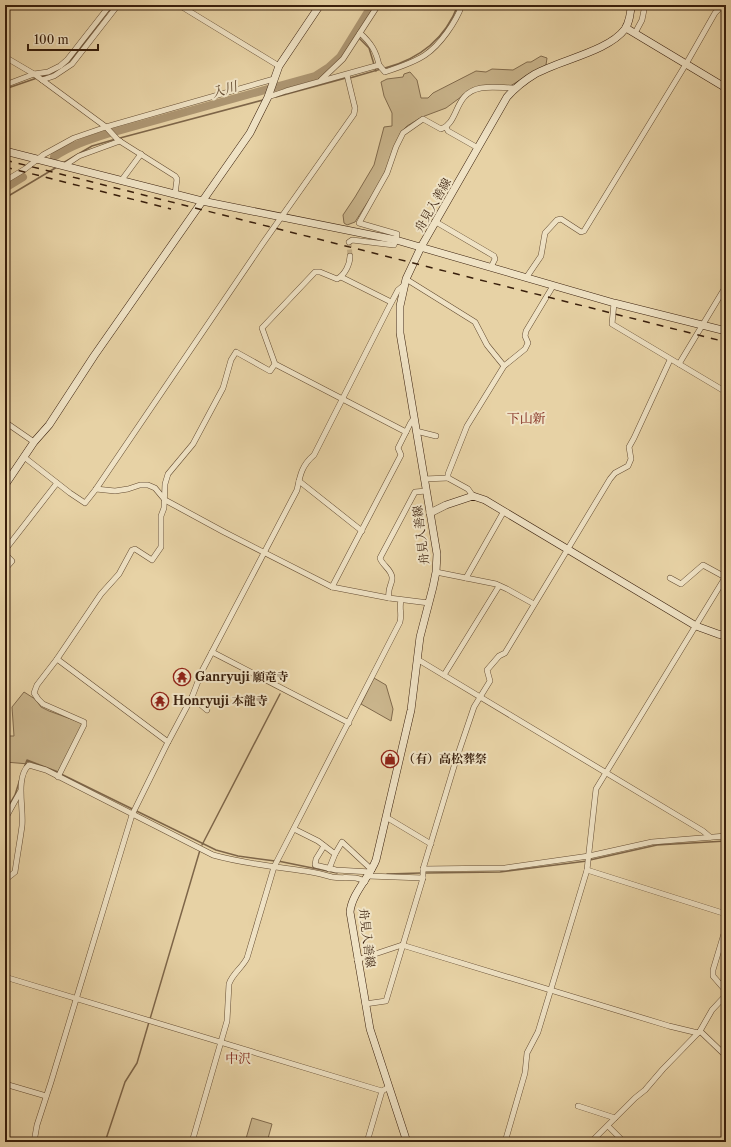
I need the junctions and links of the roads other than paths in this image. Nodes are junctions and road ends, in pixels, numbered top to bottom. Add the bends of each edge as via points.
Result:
1 (110, 5) edge
2 (118, 5) edge
3 (179, 5) edge
4 (320, 5) edge
5 (378, 5) edge
6 (462, 5) edge
7 (631, 5) edge
8 (646, 5) edge
9 (726, 6) edge
10 (626, 28) junction
11 (360, 33) junction
12 (636, 33) junction
13 (5, 57) edge
14 (686, 64) junction
15 (379, 65) junction
16 (279, 66) junction
17 (34, 74) junction
18 (347, 74) junction
19 (42, 80) junction
20 (273, 81) junction
21 (320, 81) junction
22 (5, 85) edge
23 (516, 88) junction
24 (726, 88) edge
25 (269, 96) junction
26 (446, 127) junction
27 (107, 128) junction
28 (119, 140) junction
29 (478, 148) junction
30 (5, 151) edge
31 (141, 154) junction
32 (37, 159) junction
33 (64, 166) junction
34 (5, 181) edge
35 (121, 181) junction
36 (175, 194) junction
37 (202, 201) junction
38 (282, 218) junction
39 (436, 222) junction
40 (396, 240) junction
41 (349, 242) dead end
42 (421, 247) junction
43 (350, 256) tunnel mouth
44 (491, 267) junction
45 (342, 277) junction
46 (526, 278) junction
47 (405, 283) junction
48 (553, 286) junction
49 (726, 286) edge
50 (391, 302) junction
51 (614, 303) junction
52 (702, 326) junction
53 (726, 331) edge
54 (670, 360) junction
55 (275, 364) junction
56 (679, 364) junction
57 (504, 366) junction
58 (726, 392) edge
59 (342, 399) junction
60 (414, 418) junction
61 (5, 422) edge
62 (416, 431) junction
63 (406, 432) junction
64 (436, 436) dead end
65 (34, 442) junction
66 (24, 456) junction
67 (448, 478) junction
68 (424, 479) junction
69 (299, 481) junction
70 (57, 483) junction
71 (5, 485) edge
72 (96, 488) junction
73 (426, 491) junction
74 (473, 496) junction
75 (165, 500) junction
76 (504, 511) junction
77 (430, 513) junction
78 (362, 531) junction
79 (568, 549) junction
80 (5, 550) edge
81 (265, 553) junction
82 (5, 554) edge
83 (5, 569) edge
84 (436, 572) junction
85 (726, 576) edge
86 (466, 578) junction
87 (670, 578) dead end
88 (499, 586) junction
89 (332, 587) junction
90 (389, 598) junction
91 (401, 600) junction
92 (429, 603) junction
93 (534, 604) junction
94 (696, 626) junction
95 (726, 636) edge
96 (212, 652) junction
97 (57, 659) junction
98 (417, 659) junction
99 (444, 675) junction
100 (192, 697) junction
101 (479, 697) junction
102 (207, 710) dead end
103 (349, 723) junction
104 (168, 742) junction
105 (607, 773) junction
106 (58, 777) junction
107 (20, 792) junction
108 (132, 815) junction
109 (386, 817) junction
110 (5, 819) edge
111 (294, 829) junction
112 (726, 836) edge
113 (710, 837) junction
114 (431, 844) junction
115 (324, 846) junction
116 (335, 854) junction
117 (589, 856) junction
118 (274, 867) junction
119 (329, 869) junction
120 (423, 869) junction
121 (587, 870) junction
122 (369, 875) junction
123 (422, 878) junction
124 (5, 880) edge
125 (726, 914) edge
126 (726, 927) edge
127 (402, 945) junction
128 (357, 960) junction
129 (5, 977) edge
130 (550, 990) junction
131 (726, 991) edge
132 (726, 995) edge
133 (77, 999) junction
134 (366, 1004) junction
135 (699, 1032) junction
136 (222, 1043) junction
137 (726, 1056) edge
138 (5, 1084) edge
139 (385, 1089) junction
140 (46, 1096) junction
141 (578, 1106) dead end
142 (615, 1118) junction
143 (608, 1126) junction
144 (34, 1142) edge
145 (192, 1142) edge
146 (367, 1142) edge
147 (408, 1142) edge
148 (504, 1142) edge
149 (591, 1142) edge
150 (624, 1142) edge

1 - 17 street via 67,60 48,72
2 - 19 street via 72,64 54,76
3 - 16 street
4 - 16 street
5 - 11 street
6 - 15 street via 455,21 426,55 385,72
7 - 10 street
8 - 12 street
9 - 14 street via 715,13
10 - 12 street
10 - 23 street, 舟見入善線 via 603,46 535,74
11 - 15 street via 374,49
11 - 21 street via 344,59
12 - 14 street
13 - 17 street
14 - 24 street
14 - 46 street via 584,231 580,232 561,219 557,220 545,233 541,256
15 - 18 street
16 - 20 street
17 - 19 street
17 - 22 street
18 - 21 street
18 - 38 street via 355,108 354,114
19 - 27 street
20 - 25 street
20 - 27 street
21 - 25 street
23 - 26 street via 480,88 471,92 463,97
23 - 29 street, 舟見入善線 via 507,98
25 - 37 street via 250,133
26 - 29 street via 448,131
26 - 40 street via 441,129 423,119 403,133 387,172 359,223 397,234
27 - 28 street
27 - 32 street via 74,138
28 - 31 street
28 - 33 street via 78,156
29 - 39 street, 舟見入善線
30 - 32 street
31 - 35 street
31 - 36 street via 178,179
32 - 33 street
32 - 34 street
33 - 35 street
35 - 36 street
36 - 37 street
37 - 38 street
37 - 65 street via 49,424
38 - 40 street
38 - 72 street
39 - 42 street, 舟見入善線
39 - 44 street via 494,256
40 - 41 street via 394,245 352,240
40 - 42 street
42 - 44 street
42 - 47 street, 舟見入善線
43 - 45 street via 350,262
44 - 46 street
45 - 50 street
45 - 55 street via 337,279 316,272 262,328
46 - 48 street
47 - 50 street
47 - 57 street via 475,322 487,345
47 - 60 street, 舟見入善線 via 400,306 400,333
48 - 51 street
48 - 57 street via 526,331 528,343 525,349
49 - 52 street
50 - 59 street
51 - 52 street
51 - 54 street via 612,324
52 - 53 street
52 - 56 street
54 - 56 street
54 - 79 street via 629,447 631,459 628,466 610,479
55 - 59 street
55 - 75 street via 270,371 236,352 223,388 193,444 168,474
56 - 58 street
57 - 67 street via 467,426
59 - 63 street
59 - 69 street via 314,455 307,461
60 - 62 street, 舟見入善線
60 - 63 street
61 - 65 street
62 - 64 street
62 - 68 street, 舟見入善線
63 - 78 street via 398,448 401,455
65 - 66 street
66 - 70 street
66 - 71 street
67 - 68 street
67 - 74 street via 468,489
68 - 73 street, 舟見入善線
69 - 78 street
69 - 81 street via 297,490
70 - 72 street via 85,503
70 - 80 street
72 - 75 street via 115,491 148,484
73 - 77 street, 舟見入善線
73 - 90 street via 415,492 380,558 392,576 388,590
74 - 76 street
74 - 77 street
75 - 81 street
75 - 97 street via 161,516 161,546 152,560 135,549 132,550 119,574 101,594
76 - 79 street
76 - 86 street
77 - 84 street, 舟見入善線 via 437,554
78 - 89 street
79 - 93 street
79 - 94 street
81 - 89 street
81 - 96 street
82 - 83 street via 12,561
84 - 86 street
84 - 92 street, 舟見入善線
85 - 87 street via 703,565 681,584
85 - 94 street
86 - 88 street
88 - 93 street
88 - 99 street
89 - 90 street
90 - 91 street
91 - 92 street
91 - 103 street via 400,622
92 - 98 street, 舟見入善線
93 - 101 street via 505,653 487,670 490,681
94 - 95 street
94 - 105 street
96 - 100 street
96 - 103 street
97 - 104 street
97 - 106 street via 34,693 43,704 84,722
98 - 99 street
98 - 109 street, 舟見入善線 via 411,710
99 - 101 street
100 - 102 street
100 - 104 street
101 - 105 street
101 - 114 street via 456,760
103 - 111 street
104 - 108 street
105 - 113 street
105 - 117 street via 596,789
106 - 107 street via 29,765 22,778
106 - 108 street
107 - 110 street
107 - 124 street via 23,817 14,872
108 - 118 street via 213,855
108 - 133 street
109 - 114 street
109 - 122 street, 舟見入善線 via 376,860
111 - 115 street
111 - 118 street
112 - 113 street
113 - 117 street via 652,842
114 - 120 street
115 - 116 street
115 - 119 street via 314,865
116 - 119 street
116 - 122 street via 342,842
117 - 120 street via 505,868
117 - 121 street
118 - 122 street via 339,878
118 - 136 street via 246,958 230,979 227,1021
119 - 122 street
120 - 123 street
121 - 125 street
121 - 130 street
122 - 123 street
122 - 128 street, 舟見入善線 via 353,899 350,912
123 - 127 street
126 - 131 street via 713,976
127 - 128 street
127 - 130 street
127 - 134 street via 386,1001
128 - 134 street, 舟見入善線
129 - 133 street
130 - 135 street via 669,1026
130 - 148 street via 538,1032 527,1053 525,1073
132 - 135 street via 712,1010
133 - 136 street
133 - 140 street
134 - 139 street, 舟見入善線
135 - 137 street
135 - 142 street
136 - 139 street
136 - 145 street
138 - 140 street
139 - 146 street
139 - 147 street, 舟見入善線
140 - 144 street
141 - 142 street
142 - 143 street
143 - 149 street
143 - 150 street

